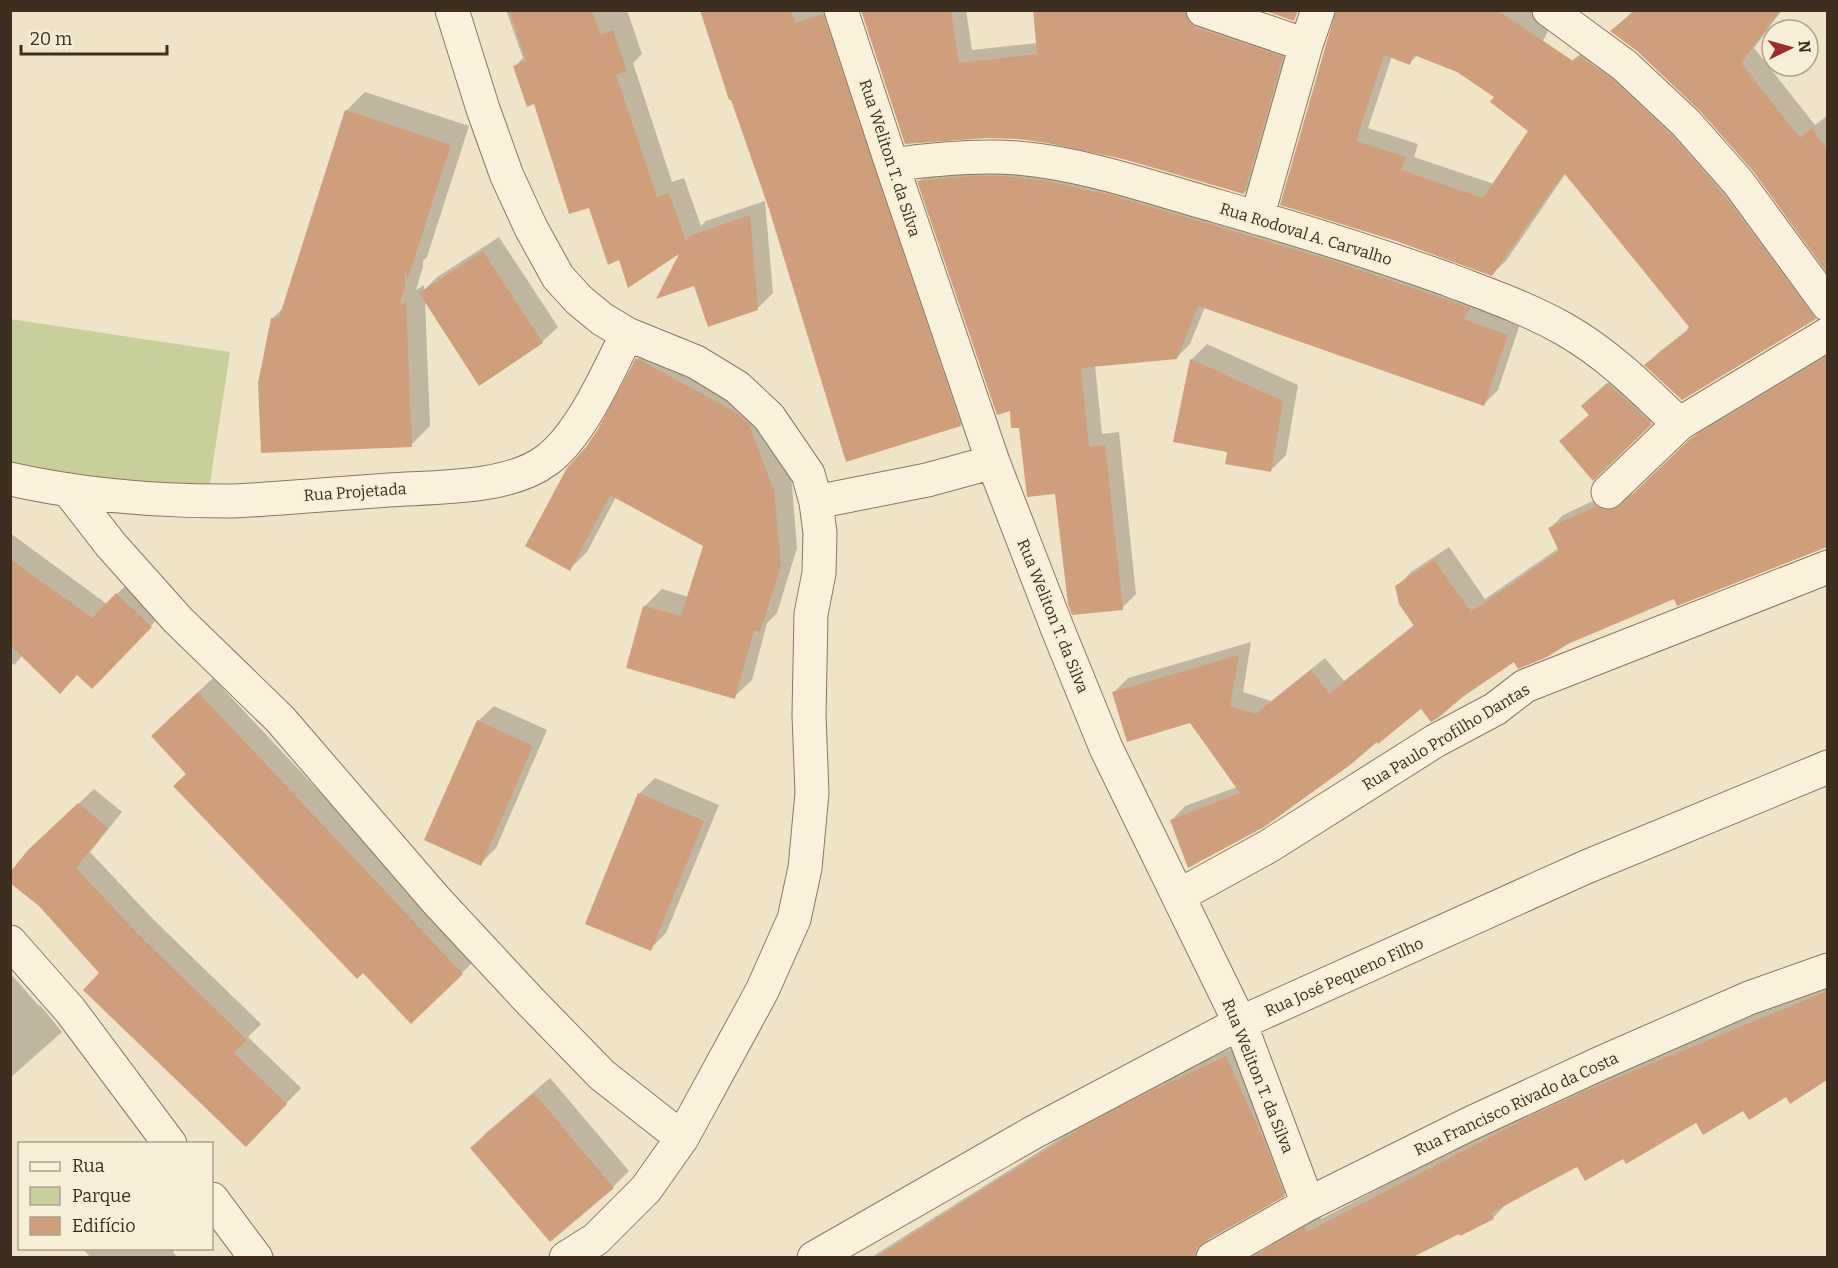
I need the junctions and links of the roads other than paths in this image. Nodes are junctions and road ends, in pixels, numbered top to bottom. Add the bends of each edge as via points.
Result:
1 (452, 10) edge
2 (842, 10) edge
3 (1203, 10) edge
4 (1318, 10) edge
5 (1549, 10) edge
6 (1306, 45) junction
7 (892, 165) junction
8 (1257, 218) junction
9 (1827, 305) edge
10 (627, 334) junction
11 (1827, 334) edge
12 (1679, 424) junction
13 (993, 462) junction
14 (10, 479) edge
15 (69, 491) junction
16 (1608, 492) dead end
17 (816, 502) junction
18 (1827, 567) edge
19 (1827, 767) edge
20 (1178, 896) junction
21 (10, 942) edge
22 (1827, 970) edge
23 (1240, 1023) junction
24 (682, 1138) junction
25 (169, 1142) edge
26 (213, 1200) edge
27 (1308, 1204) junction
28 (602, 1248) edge
29 (256, 1257) edge
30 (566, 1257) edge
31 (814, 1257) edge
32 (1213, 1257) edge

1 - 10 street via 507,176 531,228 558,277 579,300
2 - 7 street, Rua Weliton T. da Silva
3 - 6 street
4 - 6 street
5 - 9 street via 1624,65 1686,123 1738,182
6 - 8 street
7 - 8 street, Rua Rodoval A. Carvalho via 975,156 1031,160 1096,172
7 - 13 street, Rua Weliton T. da Silva
8 - 12 street, Rua Rodoval A. Carvalho via 1408,265 1505,301 1563,329 1626,372
10 - 15 street, Rua Projetada via 594,401 568,438 549,459 509,478 428,488 227,501
10 - 17 street via 696,362 737,387 769,417 796,455 808,474
11 - 12 street
12 - 16 street
13 - 17 street via 927,480
13 - 20 street, Rua Weliton T. da Silva via 1106,748
14 - 15 street, Rua Projetada
15 - 24 street via 178,620 280,719 436,900 537,1008 602,1075
17 - 24 street via 820,533 819,573 811,614 812,793 803,878 794,919 762,991
18 - 20 street, Rua Paulo Profilho Dantas via 1525,687 1269,846
19 - 23 street, Rua José Pequeno Filho via 1586,867
20 - 23 street, Rua Weliton T. da Silva
21 - 25 street via 70,1010
22 - 27 street, Rua Francisco Rivado da Costa via 1749,998 1603,1062
23 - 27 street, Rua Weliton T. da Silva
23 - 31 street, Rua José Pequeno Filho via 1034,1132
24 - 28 street
26 - 29 street
27 - 32 street, Rua Francisco Rivado da Costa
28 - 30 street

